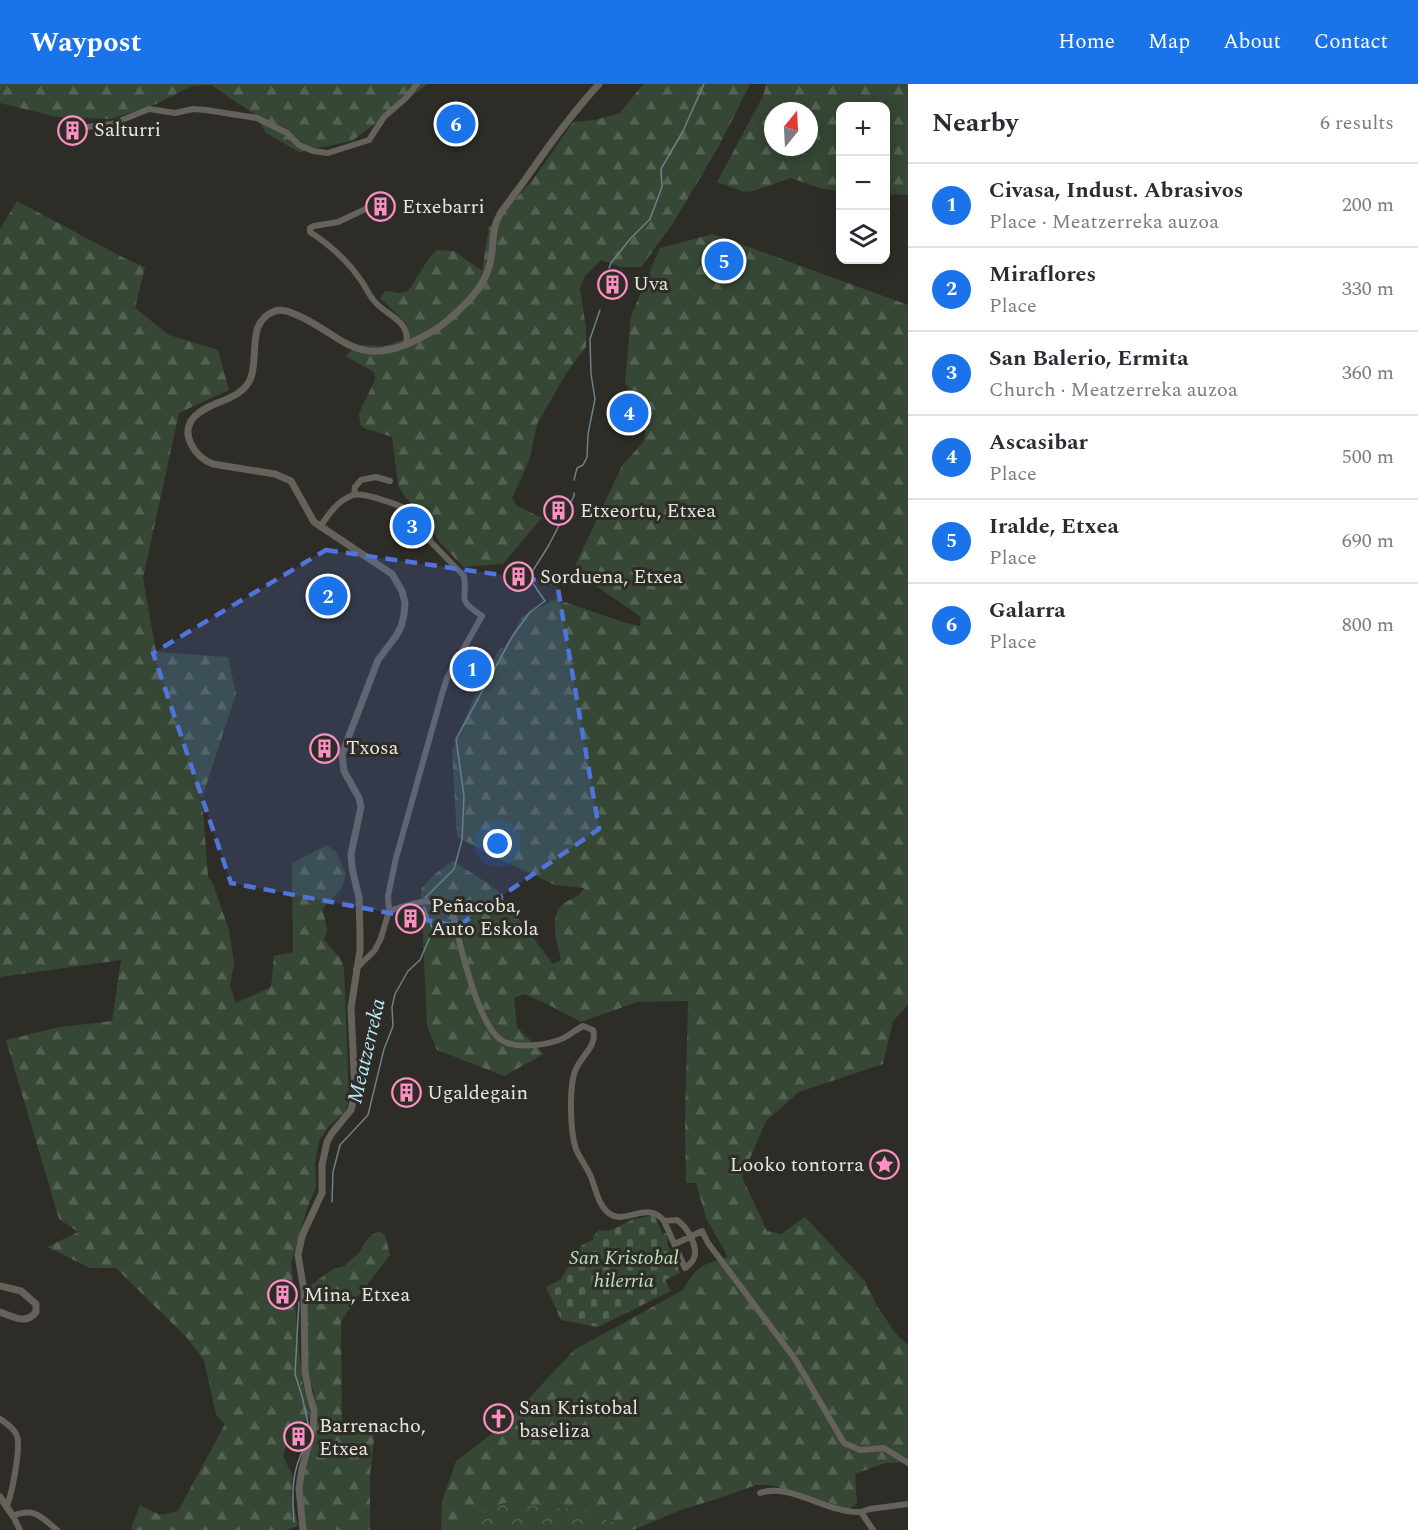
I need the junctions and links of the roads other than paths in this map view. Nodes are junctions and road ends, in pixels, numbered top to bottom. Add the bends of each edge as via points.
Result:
1 (417, 84) edge
2 (599, 84) edge
3 (87, 127) dead end
4 (372, 206) dead end
5 (406, 345) junction
6 (390, 481) dead end
7 (354, 495) junction
8 (320, 527) junction
9 (389, 911) junction
10 (356, 970) junction
11 (664, 1221) junction
12 (692, 1236) junction
13 (675, 1244) junction
14 (0, 1286) edge
15 (0, 1312) edge
16 (0, 1419) edge
17 (908, 1463) edge
18 (760, 1493) dead end
19 (0, 1497) edge
20 (908, 1504) edge
21 (7, 1505) junction
22 (861, 1512) junction
23 (13, 1516) junction
24 (20, 1530) edge
25 (57, 1530) edge
26 (303, 1530) edge
27 (873, 1530) edge

1 - 3 street via 384,117 369,140 328,153 303,148 286,133 257,118 206,110 149,109 112,124
2 - 5 street via 568,119 500,215 492,236 489,268 473,297 445,322
4 - 5 street via 339,222 314,226 310,232 335,250 376,303 402,324
5 - 8 street via 375,353 360,350 305,318 276,311 258,327 252,375 246,386 200,412 190,424 188,437 192,448 205,461 291,481
6 - 7 street via 375,477 361,480
7 - 8 street via 338,504
7 - 9 street via 406,508 425,524 430,541 464,576 463,597 469,607 482,616 447,678 393,869
8 - 10 street via 392,574 405,603 401,627 378,660 342,754 344,771 361,807 351,854 360,909
9 - 10 street via 378,946
9 - 11 street via 424,902 440,903 450,909 477,998 500,1039 538,1044 563,1039 583,1026 593,1030 592,1044 574,1075 572,1122 576,1151 610,1216 619,1218 648,1211 659,1214
10 - 26 street via 351,1008 354,1102 327,1142 322,1192 302,1236 298,1255 304,1291 305,1372 314,1411 298,1488
11 - 12 street via 677,1220
11 - 13 street
12 - 13 street
12 - 13 street via 695,1253 685,1268
12 - 17 street via 702,1231 795,1359 844,1443 860,1450 884,1449
14 - 15 street via 21,1291 36,1304 36,1312 23,1320
16 - 21 street via 14,1431 18,1441 16,1471
18 - 22 street via 774,1490 842,1511
19 - 21 street
20 - 22 street
21 - 23 street
22 - 27 street
23 - 24 street
23 - 25 street via 31,1512

